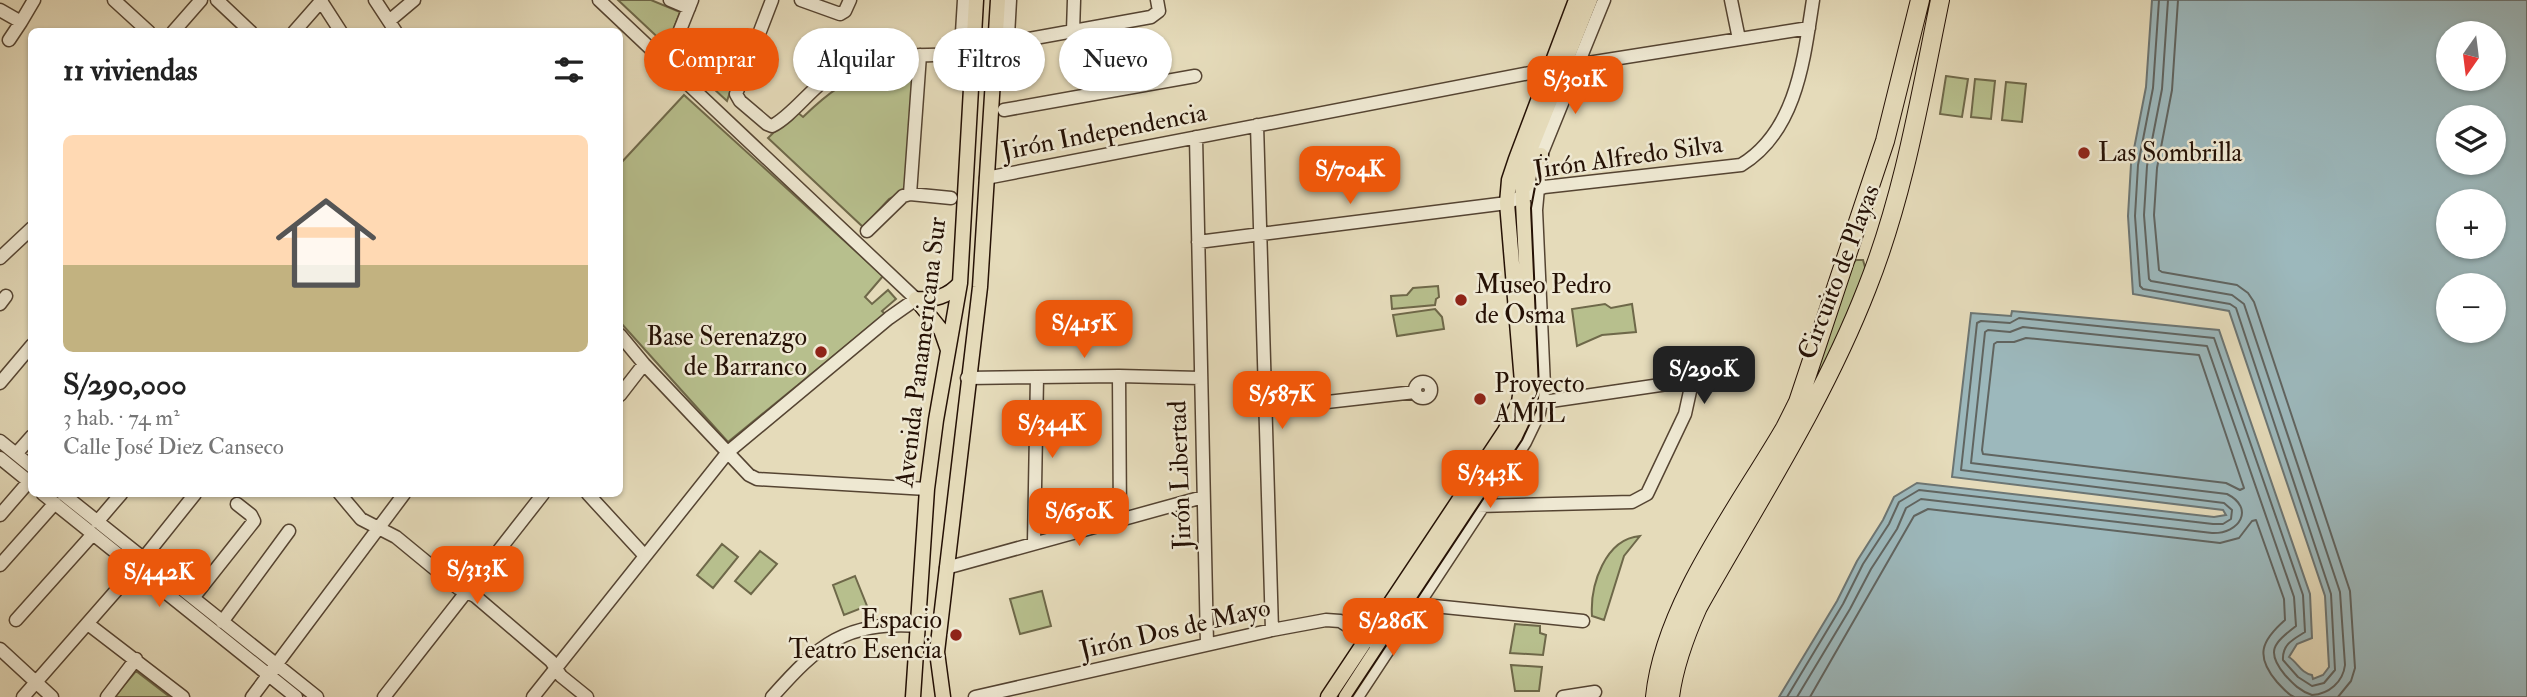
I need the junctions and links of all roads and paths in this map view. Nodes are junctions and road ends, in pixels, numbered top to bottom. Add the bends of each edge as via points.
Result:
1 (34, 0) edge
2 (114, 0) edge
3 (201, 0) edge
4 (217, 0) edge
5 (375, 0) edge
6 (414, 0) edge
7 (599, 0) edge
8 (670, 0) edge
9 (772, 0) edge
10 (801, 0) edge
11 (850, 0) edge
12 (964, 0) edge
13 (976, 0) edge
14 (998, 0) edge
15 (1010, 0) edge
16 (1074, 0) edge
17 (1157, 0) edge
18 (1576, 0) edge
19 (1590, 0) edge
20 (1604, 0) edge
21 (1731, 0) edge
22 (1813, 0) edge
23 (1920, 0) edge
24 (1940, 0) edge
25 (321, 1) edge
26 (690, 4) edge
27 (0, 10) edge
28 (21, 22) junction
29 (392, 26) edge
30 (1098, 27) joint
31 (145, 28) edge
32 (176, 28) edge
33 (247, 28) edge
34 (297, 28) edge
35 (338, 28) edge
36 (682, 28) edge
37 (761, 28) edge
38 (1073, 28) edge
39 (1092, 28) edge
40 (1809, 28) junction
41 (1059, 34) edge
42 (1739, 39) junction
43 (9, 40) dead end
44 (920, 55) junction
45 (1564, 67) junction
46 (1195, 76) dead end
47 (1172, 80) edge
48 (736, 91) edge
49 (1110, 91) edge
50 (1004, 110) dead end
51 (1257, 125) junction
52 (1196, 137) junction
53 (1541, 155) junction
54 (986, 178) junction
55 (1538, 189) junction
56 (910, 194) junction
57 (951, 198) dead end
58 (1514, 199) junction
59 (867, 231) dead end
60 (1260, 234) junction
61 (28, 236) edge
62 (1198, 242) junction
63 (0, 258) edge
64 (960, 283) junction
65 (916, 299) junction
66 (975, 320) junction
67 (946, 331) junction
68 (623, 339) edge
69 (28, 350) edge
70 (1698, 355) dead end
71 (644, 364) junction
72 (1119, 376) junction
73 (1037, 377) junction
74 (967, 378) junction
75 (1200, 378) junction
76 (0, 383) edge
77 (1690, 384) junction
78 (623, 391) edge
79 (1415, 391) dead end
80 (1532, 403) junction
81 (1265, 409) junction
82 (0, 440) edge
83 (28, 440) edge
84 (728, 452) junction
85 (16, 454) junction
86 (0, 458) edge
87 (28, 464) edge
88 (28, 479) edge
89 (28, 484) edge
90 (928, 489) junction
91 (119, 497) edge
92 (193, 497) edge
93 (343, 497) edge
94 (402, 497) edge
95 (541, 497) edge
96 (592, 497) edge
97 (1203, 497) junction
98 (59, 498) edge
99 (1472, 502) junction
100 (237, 504) dead end
101 (0, 515) edge
102 (1120, 520) junction
103 (95, 528) junction
104 (378, 529) junction
105 (289, 531) dead end
106 (1034, 542) junction
107 (645, 556) junction
108 (144, 558) junction
109 (0, 565) edge
110 (946, 568) junction
111 (135, 569) junction
112 (467, 592) junction
113 (193, 598) junction
114 (1409, 598) junction
115 (16, 620) dead end
116 (1583, 621) dead end
117 (222, 622) junction
118 (88, 624) junction
119 (919, 626) junction
120 (1272, 630) junction
121 (1373, 642) junction
122 (1207, 645) junction
123 (0, 649) edge
124 (136, 659) junction
125 (555, 668) junction
126 (273, 671) junction
127 (37, 682) junction
128 (1595, 692) dead end
129 (179, 696) edge
130 (23, 697) edge
131 (51, 697) edge
132 (107, 697) edge
133 (252, 697) edge
134 (296, 697) edge
135 (317, 697) edge
136 (384, 697) edge
137 (533, 697) edge
138 (587, 697) edge
139 (772, 697) edge
140 (913, 697) edge
141 (943, 697) edge
142 (975, 697) edge
143 (1328, 697) edge
144 (1346, 697) edge
145 (1357, 697) edge
146 (1563, 697) edge
147 (1655, 697) edge
148 (1670, 697) edge

1 - 28 street
2 - 31 street
3 - 32 street
4 - 33 street
5 - 29 street
6 - 29 street
7 - 65 street
8 - 26 street
9 - 37 street
10 - 11 street via 837,14 845,11
12 - 44 street via 961,49 953,54
13 - 64 main road, Avenida Panamericana Sur
14 - 54 main road, Avenida Panamericana Sur
15 - 41 street via 1008,36 1018,41
16 - 38 street
17 - 30 street via 1155,16
18 - 45 main road
19 - 45 main road
20 - 45 street
21 - 42 street
22 - 40 street
23 - 147 highway, Circuito de Playas via 1885,141 1798,402 1684,597 1669,633
24 - 148 highway, Circuito de Playas via 1904,174 1868,288 1807,419 1698,607 1684,640
25 - 34 street
25 - 35 street
26 - 36 street
27 - 28 street
28 - 43 street
30 - 39 street
40 - 42 street, Jirón Independencia
40 - 55 street, Jirón Alfredo Silva via 1803,67 1790,104 1760,149 1741,165
42 - 45 street, Jirón Independencia
44 - 48 street via 885,55 845,66 772,126 740,101
44 - 56 street
45 - 51 street, Jirón Independencia
45 - 53 street
45 - 58 main road
46 - 47 street
49 - 50 street
51 - 52 street, Jirón Independencia
51 - 60 street
52 - 54 street, Jirón Independencia
52 - 62 street, Jirón Libertad
53 - 55 street
53 - 58 main road
54 - 66 main road, Avenida Panamericana Sur
55 - 58 street, Jirón Alfredo Silva
55 - 80 street via 1544,386
56 - 57 street
56 - 59 street via 896,200
58 - 60 street, Jirón Alfredo Silva
58 - 80 main road
60 - 62 street, Jirón Alfredo Silva
60 - 81 street
61 - 63 street
62 - 75 street, Jirón Libertad
64 - 65 main road via 942,297
64 - 67 main road, Avenida Panamericana Sur
65 - 67 main road
65 - 84 street
66 - 67 main road via 960,330
66 - 74 main road, Avenida Panamericana Sur
67 - 90 main road, Avenida Panamericana Sur via 948,352
68 - 71 street
69 - 76 street
70 - 77 street
71 - 78 street
71 - 84 street
72 - 73 street
72 - 75 street
72 - 102 street
73 - 74 street
73 - 106 street
74 - 110 main road, Avenida Panamericana Sur
75 - 97 street, Jirón Libertad
77 - 80 street
77 - 99 street via 1685,414 1641,500
79 - 81 street
80 - 99 main road via 1505,431
80 - 99 street via 1525,442
81 - 120 street
82 - 85 street
83 - 85 street
84 - 90 street via 749,475 765,481
84 - 107 street
85 - 87 street
86 - 88 street
89 - 101 street
90 - 119 main road, Avenida Panamericana Sur
91 - 103 street
92 - 108 street
93 - 104 street via 361,519
94 - 104 street
95 - 112 street
96 - 107 street
97 - 102 street
97 - 122 street, Jirón Libertad
98 - 103 street
98 - 109 street
99 - 114 main road
100 - 113 street via 254,521
102 - 106 street
103 - 108 street
103 - 111 street
103 - 115 street
104 - 112 street via 396,537
104 - 126 street
105 - 117 street
106 - 110 street
107 - 125 street
108 - 111 street
108 - 113 street
110 - 141 main road, Avenida Panamericana Sur via 937,652
111 - 118 street
111 - 126 street
112 - 125 street
112 - 136 street
113 - 117 street
114 - 116 street
114 - 121 main road
114 - 145 street
117 - 126 street
118 - 124 street
118 - 127 street
119 - 139 street via 872,628 824,645
119 - 140 main road, Avenida Panamericana Sur
120 - 121 street, Jirón Dos de Mayo via 1335,620
120 - 122 street, Jirón Dos de Mayo
121 - 143 main road
121 - 144 main road
122 - 142 street, Jirón Dos de Mayo
123 - 127 street
124 - 129 street
124 - 132 street
125 - 137 street
125 - 138 street
126 - 133 street
126 - 134 street
126 - 135 street
127 - 130 street
127 - 131 street
128 - 146 street

